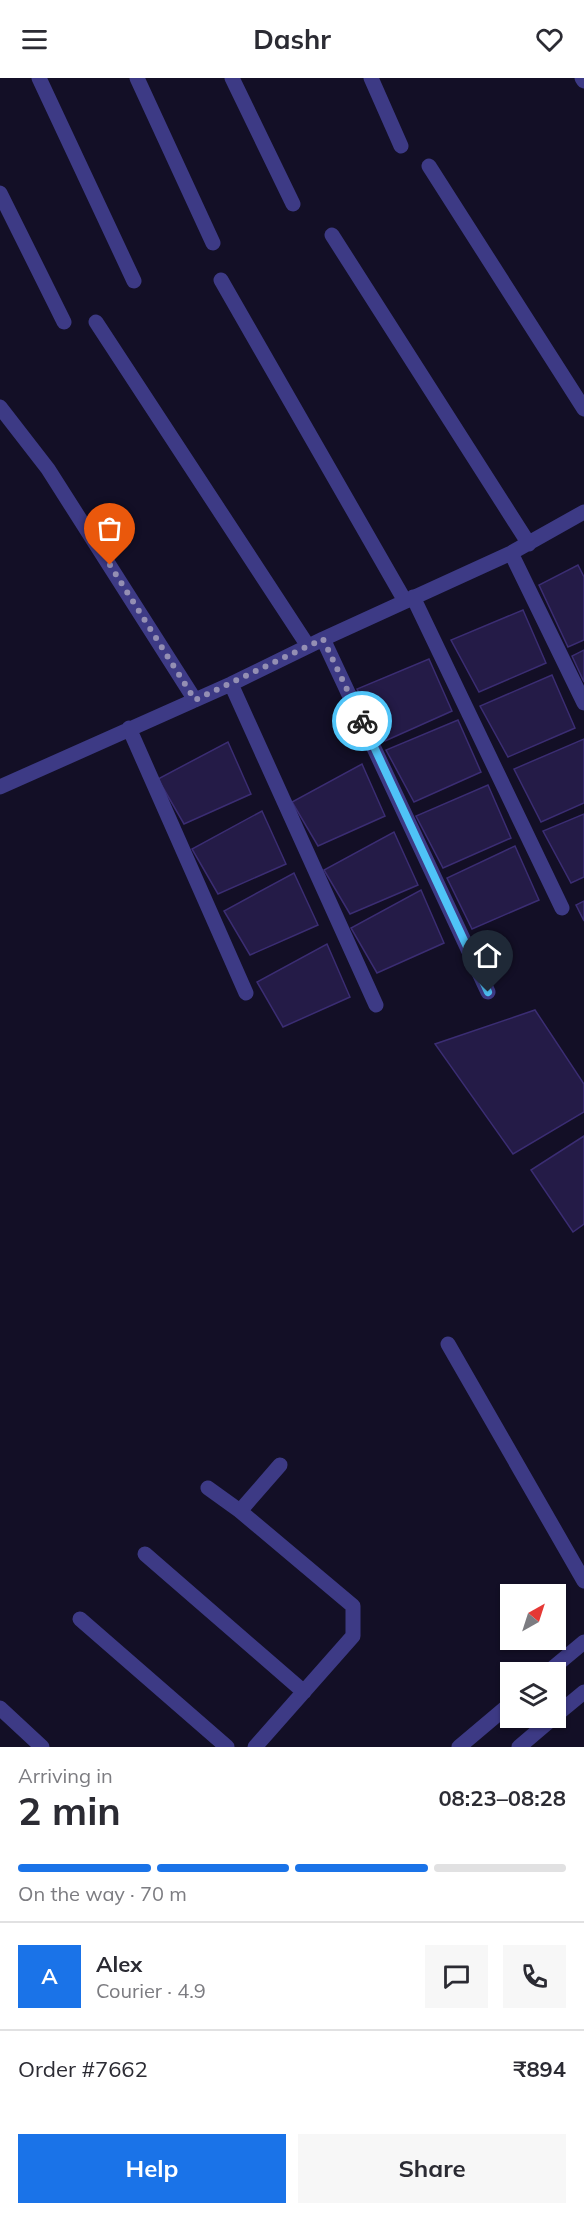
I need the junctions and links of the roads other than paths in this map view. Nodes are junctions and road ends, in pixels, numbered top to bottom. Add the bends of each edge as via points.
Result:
1 (39, 78) edge
2 (137, 78) edge
3 (232, 78) edge
4 (371, 78) edge
5 (401, 146) dead end
6 (429, 166) dead end
7 (0, 193) edge
8 (293, 204) dead end
9 (332, 235) dead end
10 (213, 243) dead end
11 (221, 280) dead end
12 (135, 281) dead end
13 (64, 322) dead end
14 (96, 322) dead end
15 (0, 407) edge
16 (584, 409) edge
17 (584, 512) edge
18 (529, 544) junction
19 (511, 553) junction
20 (409, 599) junction
21 (323, 639) junction
22 (308, 646) junction
23 (231, 684) junction
24 (195, 700) junction
25 (584, 704) edge
26 (129, 728) junction
27 (0, 787) edge
28 (562, 908) dead end
29 (488, 992) dead end
30 (246, 993) dead end
31 (376, 1005) dead end
32 (448, 1344) dead end
33 (280, 1465) dead end
34 (208, 1488) dead end
35 (240, 1511) junction
36 (145, 1554) dead end
37 (584, 1581) edge
38 (80, 1619) dead end
39 (584, 1642) edge
40 (560, 1662) edge
41 (304, 1692) junction
42 (584, 1692) edge
43 (566, 1707) edge
44 (0, 1708) edge
45 (500, 1712) edge
46 (541, 1728) edge
47 (42, 1747) edge
48 (226, 1747) edge
49 (255, 1747) edge
50 (459, 1747) edge
51 (519, 1747) edge

1 - 12 street
2 - 10 street
3 - 8 street
4 - 5 street
6 - 16 street
7 - 13 street
9 - 18 street
11 - 20 street
14 - 22 street
15 - 24 street via 48,469
17 - 18 street
18 - 19 street
19 - 20 street
19 - 25 street
20 - 21 street
20 - 28 street
21 - 22 street
21 - 29 street
22 - 23 street
23 - 24 street
23 - 31 street
24 - 26 street
26 - 27 street
26 - 30 street
32 - 37 street
33 - 35 street
34 - 35 street
35 - 41 street via 353,1606 353,1635
36 - 41 street
38 - 48 street
39 - 40 street
41 - 49 street
42 - 43 street
44 - 47 street
45 - 50 street
46 - 51 street

